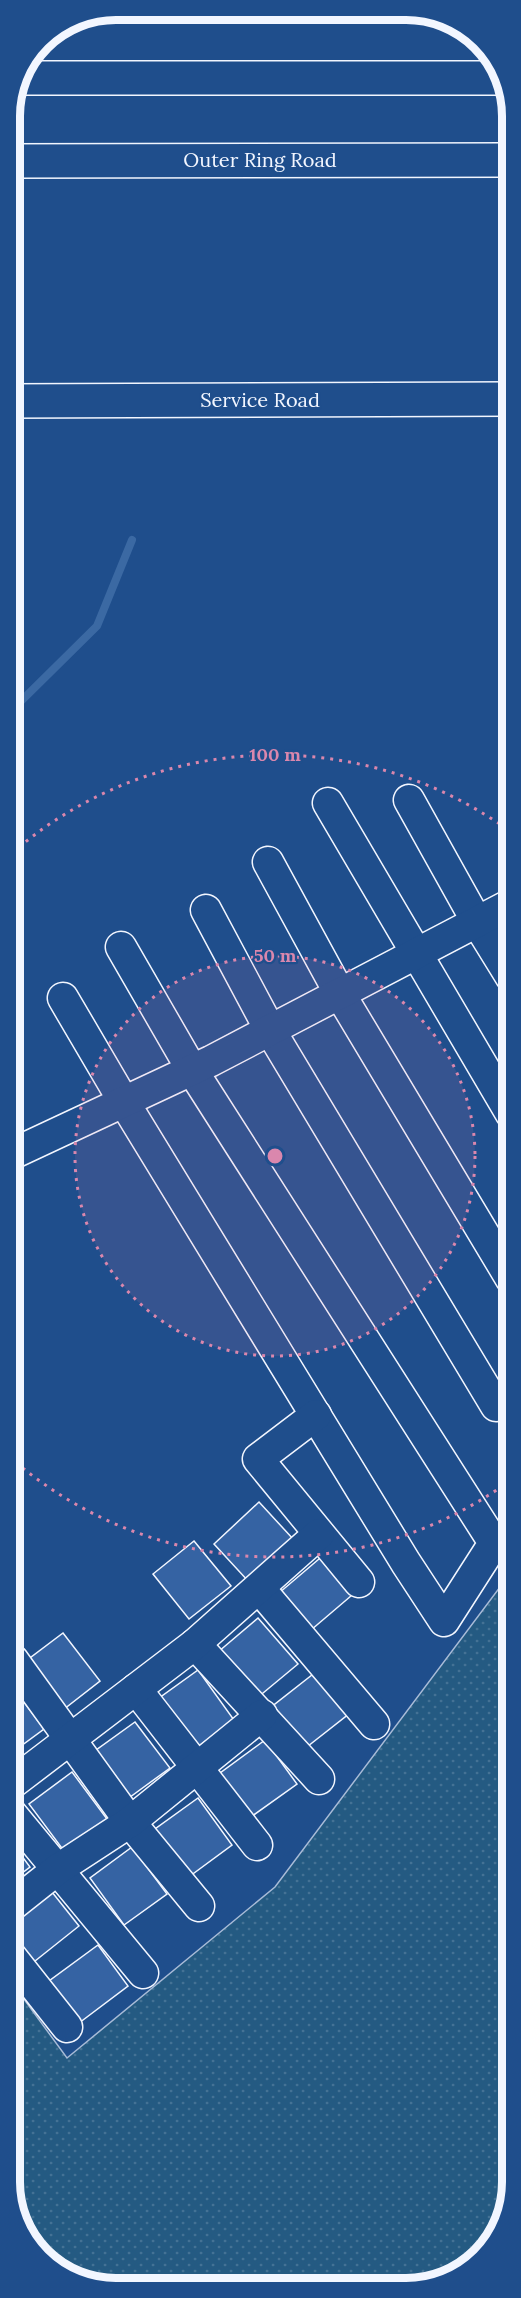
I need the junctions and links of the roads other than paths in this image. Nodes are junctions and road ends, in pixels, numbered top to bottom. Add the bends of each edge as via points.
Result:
1 (28, 78) edge
2 (493, 78) edge
3 (502, 160) edge
4 (20, 161) edge
5 (502, 399) edge
6 (20, 401) edge
7 (409, 800) dead end
8 (328, 803) dead end
9 (268, 862) dead end
10 (502, 909) edge
11 (206, 910) dead end
12 (477, 922) junction
13 (121, 947) dead end
14 (418, 953) junction
15 (502, 961) edge
16 (340, 994) junction
17 (63, 998) dead end
18 (270, 1030) junction
19 (192, 1070) junction
20 (502, 1098) edge
21 (124, 1102) junction
22 (20, 1150) edge
23 (501, 1262) edge
24 (496, 1406) dead end
25 (316, 1415) junction
26 (319, 1534) junction
27 (359, 1582) dead end
28 (259, 1588) junction
29 (195, 1644) junction
30 (20, 1670) edge
31 (136, 1689) junction
32 (262, 1715) junction
33 (374, 1724) dead end
34 (70, 1740) junction
35 (196, 1768) junction
36 (20, 1778) edge
37 (319, 1779) dead end
38 (130, 1822) junction
39 (20, 1824) edge
40 (257, 1845) dead end
41 (58, 1869) junction
42 (20, 1899) edge
43 (200, 1906) dead end
44 (20, 1967) edge
45 (143, 1973) dead end
46 (67, 2026) dead end

1 - 2 main road
3 - 4 main road, Outer Ring Road
5 - 6 main road, Service Road
7 - 12 street
8 - 14 street
9 - 16 street
10 - 12 street
11 - 18 street
12 - 14 street
12 - 15 street
13 - 19 street
14 - 16 street
14 - 20 street
16 - 18 street
16 - 23 street
17 - 21 street
18 - 19 street
18 - 24 street
19 - 21 street
19 - 25 street via 494,1543 444,1621
21 - 22 street
21 - 25 street
25 - 26 street via 258,1459
26 - 27 street
26 - 28 street
28 - 29 street
28 - 33 street
29 - 31 street
29 - 32 street
30 - 34 street
31 - 34 street
31 - 35 street
32 - 35 street
32 - 37 street
34 - 36 street
34 - 38 street
35 - 38 street
35 - 40 street
38 - 41 street
38 - 43 street
39 - 41 street
41 - 42 street
41 - 45 street
44 - 46 street

